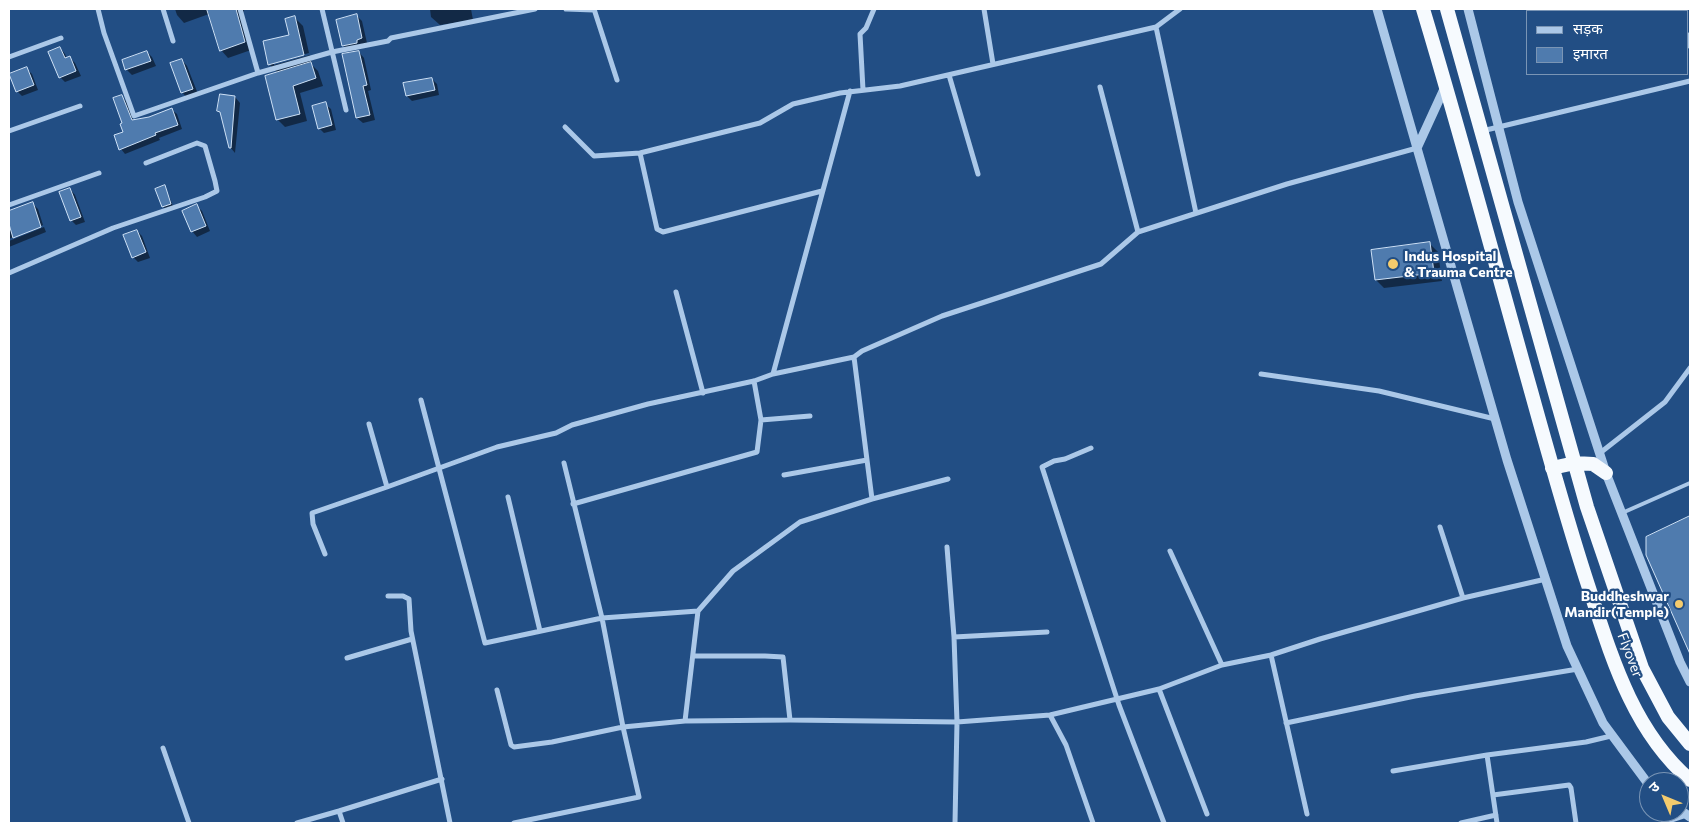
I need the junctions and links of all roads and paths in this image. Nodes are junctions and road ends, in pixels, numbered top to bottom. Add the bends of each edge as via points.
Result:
1 (98, 9) edge
2 (163, 9) edge
3 (240, 9) edge
4 (322, 9) edge
5 (535, 9) edge
6 (566, 9) edge
7 (594, 9) edge
8 (874, 9) edge
9 (984, 9) edge
10 (1180, 9) edge
11 (1377, 9) edge
12 (1423, 9) edge
13 (1447, 9) edge
14 (1468, 9) edge
15 (1156, 27) junction
16 (61, 38) dead end
17 (173, 41) dead end
18 (332, 52) junction
19 (9, 57) edge
20 (993, 64) junction
21 (258, 73) junction
22 (949, 75) junction
23 (617, 80) dead end
24 (1690, 81) edge
25 (1446, 86) junction
26 (1100, 87) dead end
27 (862, 90) junction
28 (850, 91) junction
29 (80, 106) dead end
30 (346, 110) dead end
31 (1498, 126) junction
32 (565, 127) dead end
33 (9, 131) edge
34 (1481, 131) junction
35 (1417, 148) junction
36 (640, 153) junction
37 (146, 164) dead end
38 (99, 173) dead end
39 (978, 174) dead end
40 (822, 191) junction
41 (9, 205) edge
42 (1196, 213) junction
43 (1138, 232) junction
44 (9, 273) edge
45 (676, 292) dead end
46 (854, 357) junction
47 (1690, 368) edge
48 (773, 374) junction
49 (1261, 374) dead end
50 (754, 381) junction
51 (703, 393) junction
52 (421, 400) dead end
53 (810, 416) dead end
54 (1495, 419) junction
55 (761, 420) junction
56 (369, 424) dead end
57 (1091, 448) dead end
58 (1600, 453) junction
59 (867, 460) junction
60 (564, 463) dead end
61 (1575, 463) junction
62 (439, 468) junction
63 (1552, 468) junction
64 (1606, 473) junction
65 (784, 475) dead end
66 (948, 479) dead end
67 (1690, 483) edge
68 (387, 487) junction
69 (508, 497) dead end
70 (872, 499) junction
71 (573, 504) junction
72 (1622, 514) junction
73 (1440, 527) dead end
74 (946, 547) dead end
75 (1170, 551) dead end
76 (325, 554) dead end
77 (1546, 579) junction
78 (388, 596) dead end
79 (1463, 598) junction
80 (698, 610) junction
81 (602, 618) junction
82 (540, 631) junction
83 (1047, 632) dead end
84 (954, 637) junction
85 (412, 639) junction
86 (694, 656) junction
87 (1271, 656) junction
88 (347, 658) dead end
89 (1222, 665) junction
90 (1578, 669) junction
91 (1690, 682) edge
92 (1159, 689) junction
93 (497, 690) dead end
94 (1118, 699) junction
95 (1050, 715) junction
96 (790, 720) junction
97 (684, 721) junction
98 (957, 722) junction
99 (1286, 723) junction
100 (623, 727) junction
101 (1611, 736) junction
102 (1690, 744) edge
103 (163, 748) dead end
104 (1487, 755) junction
105 (1393, 771) dead end
106 (1639, 772) edge
107 (442, 779) junction
108 (1690, 780) edge
109 (1493, 795) junction
110 (339, 811) junction
111 (1207, 814) dead end
112 (1307, 814) dead end
113 (1496, 815) junction
114 (189, 823) edge
115 (298, 823) edge
116 (343, 823) edge
117 (450, 823) edge
118 (514, 823) edge
119 (955, 823) edge
120 (1093, 823) edge
121 (1164, 823) edge
122 (1461, 823) edge
123 (1497, 823) edge
124 (1576, 823) edge

1 - 21 street via 134,116
2 - 17 street
3 - 21 street
4 - 18 street
5 - 18 street
6 - 7 street
7 - 23 street
8 - 27 street via 860,34
9 - 20 street
10 - 15 street
11 - 35 street
12 - 25 highway, Flyover
13 - 34 highway, Flyover
14 - 31 street
15 - 20 street
15 - 42 street
16 - 19 street
18 - 21 street
18 - 30 street
20 - 22 street
22 - 27 street via 900,86
22 - 39 street
24 - 31 street
25 - 35 street
25 - 63 highway, Flyover
26 - 43 street
27 - 28 street
28 - 36 street via 793,104 760,123
28 - 40 street
29 - 33 street
31 - 34 street
31 - 58 street via 1518,202
32 - 36 street via 594,156
34 - 61 highway, Flyover
35 - 42 street
35 - 54 street
36 - 40 street via 657,229 663,232
37 - 44 street via 197,143 205,146 217,191 113,228
38 - 41 street
40 - 48 street
42 - 43 street
43 - 46 street via 1101,264 942,316
45 - 51 street
46 - 48 street
46 - 59 street
47 - 58 street via 1665,402
48 - 50 street
49 - 54 street via 1379,391
50 - 51 street
50 - 55 street
51 - 62 street via 572,425 556,433 497,447
52 - 62 street
53 - 55 street
54 - 77 street
55 - 71 street via 757,452
56 - 68 street
57 - 94 street via 1042,467
58 - 64 street
59 - 65 street
59 - 70 street
60 - 71 street
61 - 63 highway
61 - 64 highway via 1593,464
61 - 102 highway, Flyover via 1642,668 1668,717
62 - 68 street
62 - 82 street via 485,643
63 - 108 highway, Flyover via 1605,635 1630,701 1650,735
64 - 72 street
66 - 70 street
67 - 72 lane
68 - 76 street via 312,512 313,524
69 - 82 street
70 - 80 street via 800,522 733,571
71 - 81 street
72 - 91 street
73 - 79 street
74 - 84 street
75 - 89 street
77 - 79 street
77 - 90 street via 1567,646
78 - 85 street via 409,599
79 - 87 street
80 - 81 street
80 - 86 street
81 - 82 street
81 - 100 street
83 - 84 street
84 - 98 street
85 - 88 street
85 - 107 street
86 - 96 street via 783,658
86 - 97 street
87 - 89 street
87 - 99 street
89 - 92 street
90 - 99 street via 1415,696
90 - 101 street
92 - 94 street
92 - 111 street
93 - 100 street via 514,747
94 - 95 street
94 - 121 street
95 - 98 street
95 - 120 street via 1066,744
96 - 97 street
96 - 98 street
97 - 100 street
98 - 119 street
99 - 112 street
100 - 118 street via 639,797
101 - 104 street
101 - 106 street
103 - 114 street
104 - 105 street
104 - 109 street
107 - 110 street
107 - 117 street
109 - 113 street
109 - 124 street via 1569,785
110 - 115 street
110 - 116 street
113 - 122 street
113 - 123 street

